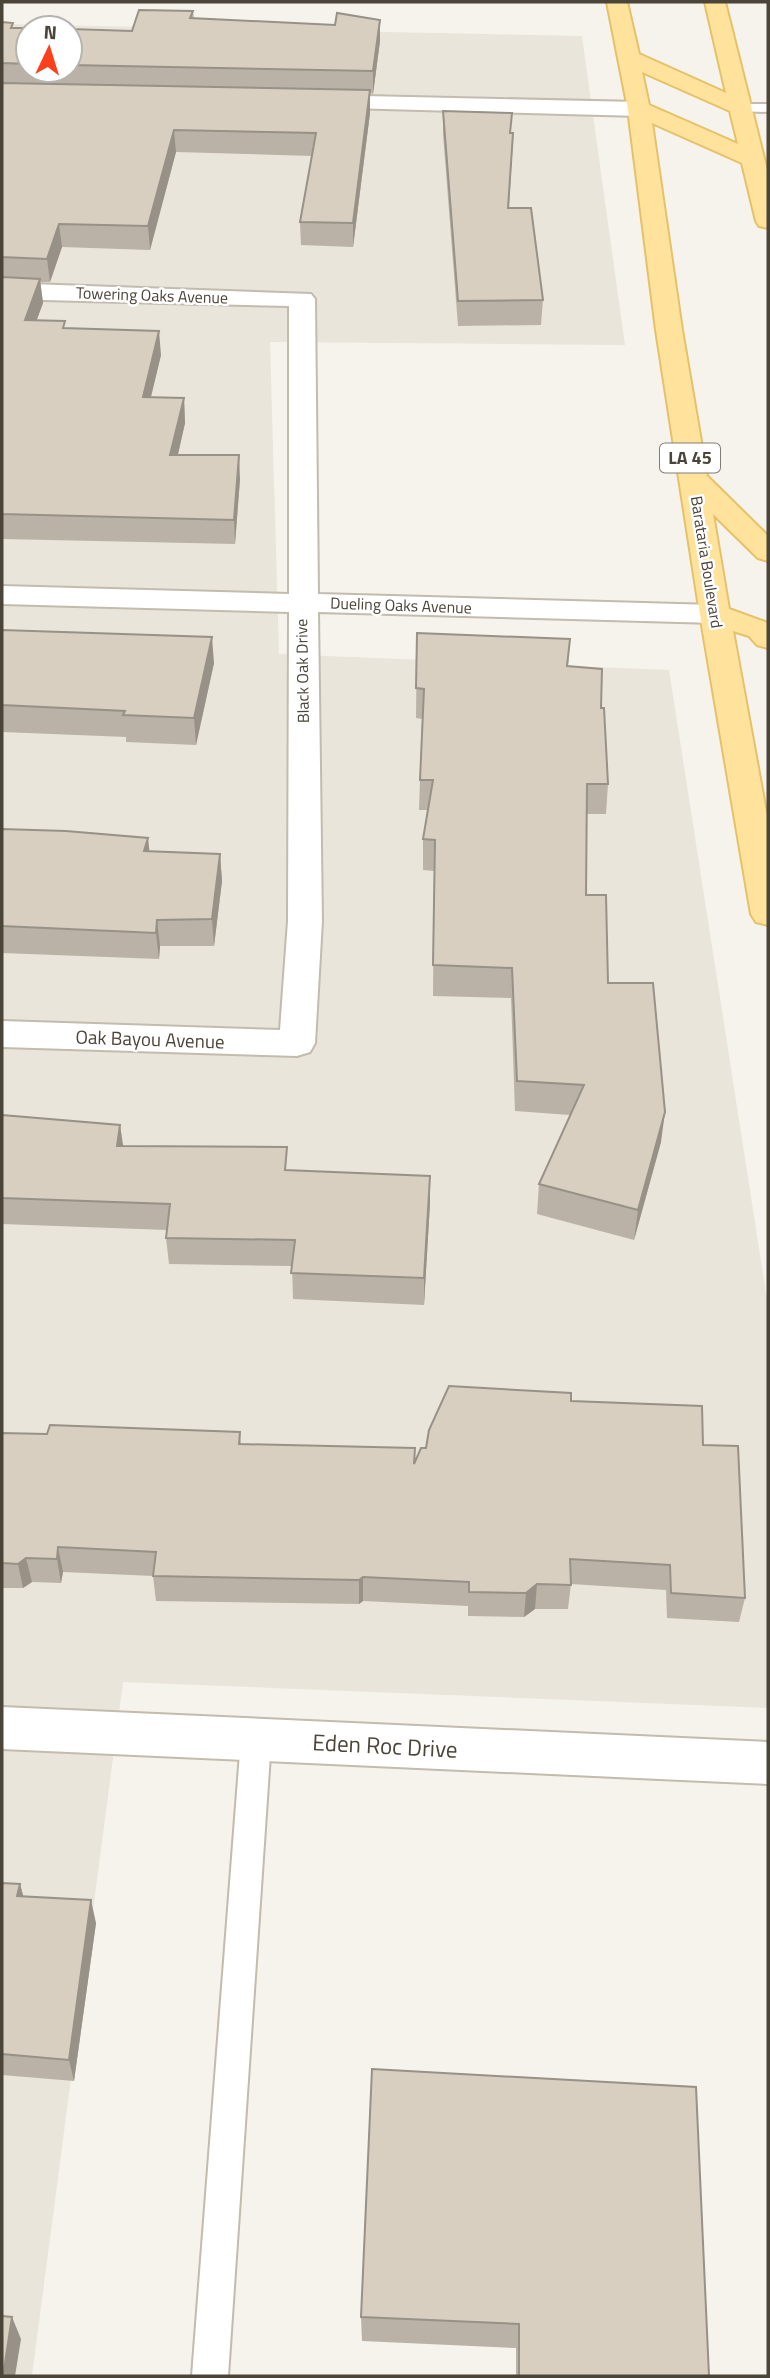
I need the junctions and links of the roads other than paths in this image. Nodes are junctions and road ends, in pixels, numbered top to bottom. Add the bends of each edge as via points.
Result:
1 (617, 2) edge
2 (715, 2) edge
3 (629, 58) junction
4 (293, 101) edge
5 (741, 108) junction
6 (768, 108) edge
7 (639, 109) junction
8 (753, 159) junction
9 (768, 221) edge
10 (2, 291) edge
11 (302, 299) joint
12 (693, 478) junction
13 (768, 552) edge
14 (2, 595) edge
15 (302, 602) junction
16 (715, 614) junction
17 (768, 639) edge
18 (768, 914) edge
19 (2, 1034) edge
20 (297, 1043) joint
21 (2, 1728) edge
22 (256, 1740) junction
23 (768, 1763) edge
24 (211, 2376) edge

1 - 3 main road, Barataria Boulevard / LA 45
2 - 5 main road
3 - 5 main road
3 - 7 main road, Barataria Boulevard / LA 45
4 - 7 street
5 - 6 lane
5 - 8 main road
7 - 8 main road
7 - 12 main road, Barataria Boulevard / LA 45
8 - 9 main road
10 - 11 street, Towering Oaks Avenue
11 - 15 street, Black Oak Drive
12 - 13 main road
12 - 16 main road, Barataria Boulevard / LA 45
14 - 15 street, Dueling Oaks Avenue
15 - 16 street, Dueling Oaks Avenue
15 - 20 street, Black Oak Drive via 305,922
16 - 17 main road via 760,631
16 - 18 main road, Barataria Boulevard / LA 45
19 - 20 street, Oak Bayou Avenue
21 - 22 street, Eden Roc Drive
22 - 23 street, Eden Roc Drive
22 - 24 lane

